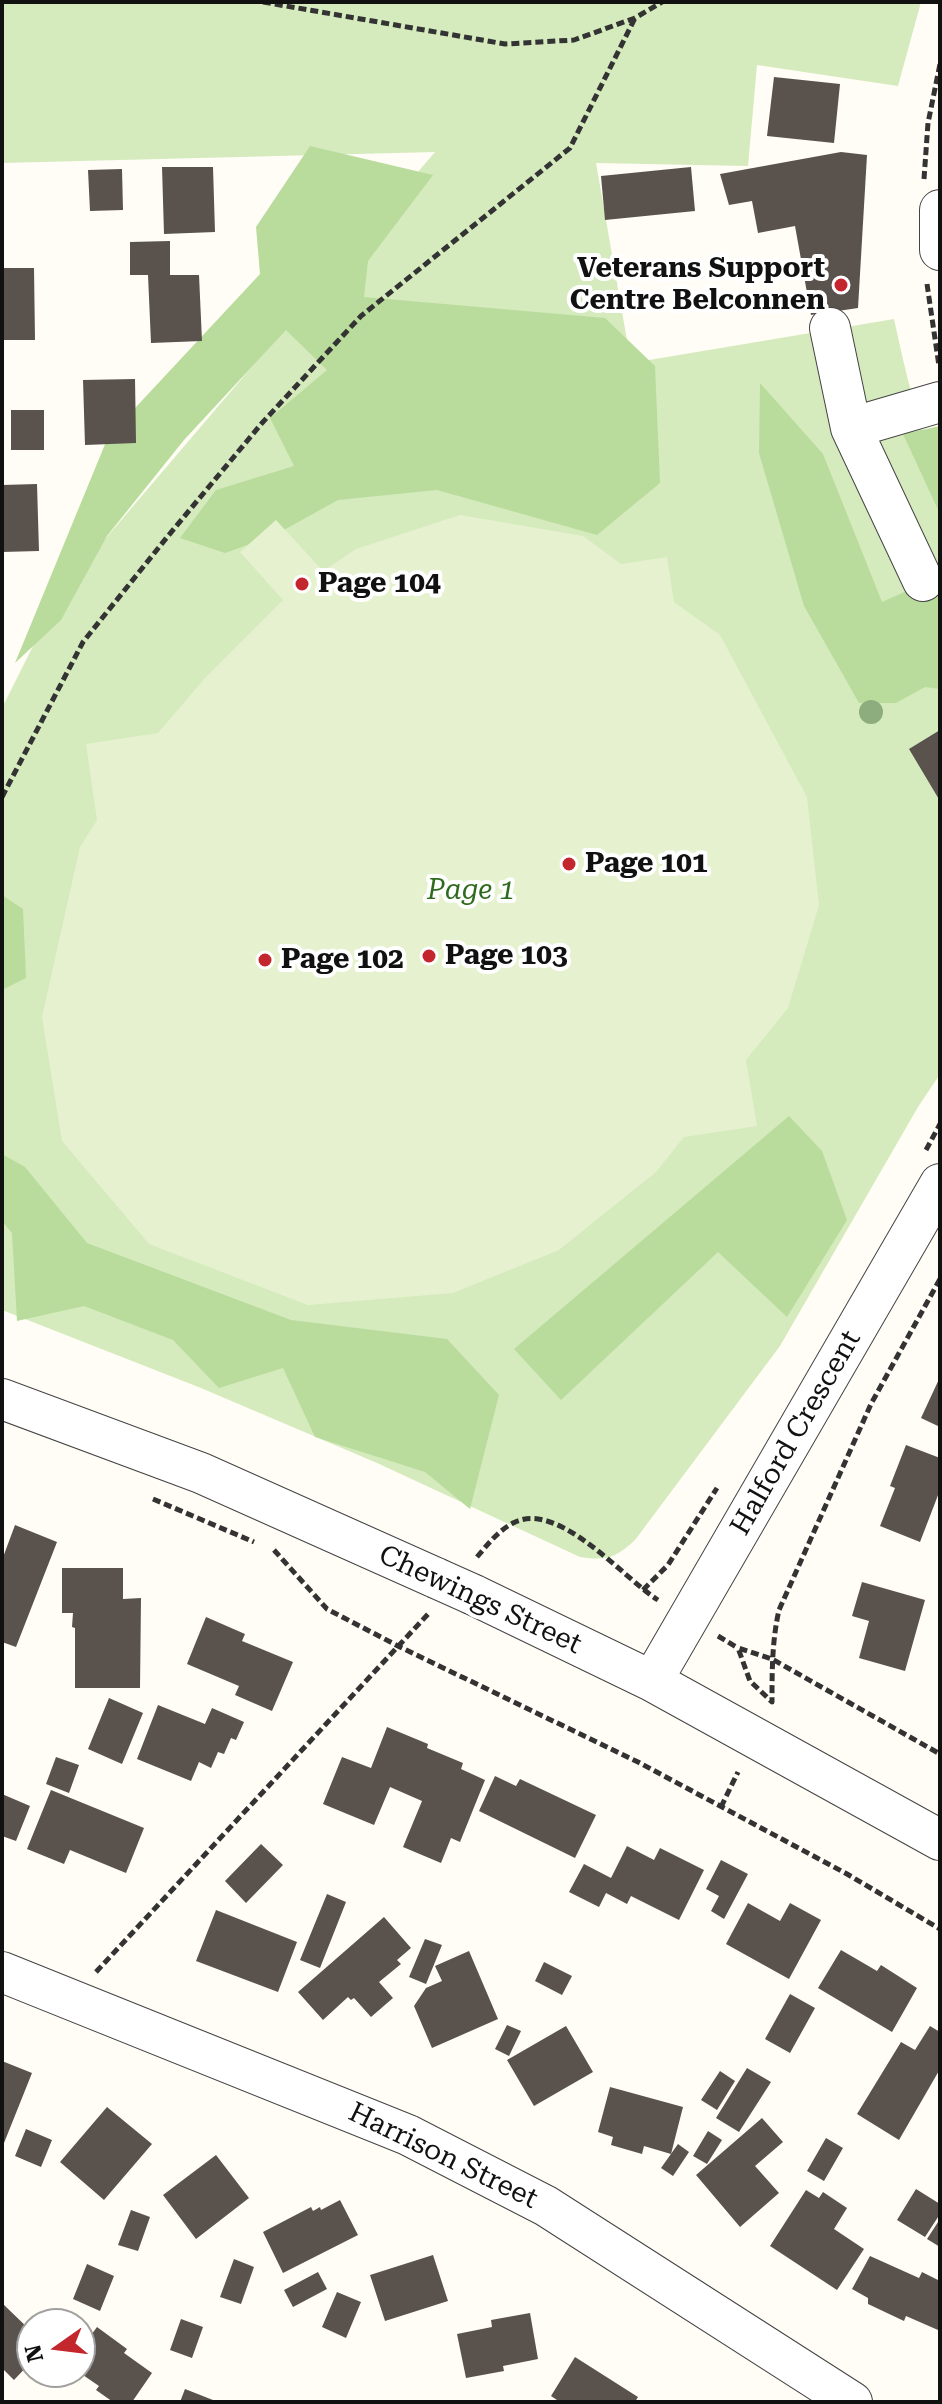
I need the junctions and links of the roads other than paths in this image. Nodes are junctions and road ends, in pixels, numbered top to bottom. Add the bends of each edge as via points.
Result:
1 (940, 210) edge
2 (940, 250) edge
3 (830, 328) dead end
4 (940, 402) edge
5 (851, 428) junction
6 (923, 581) dead end
7 (940, 1184) edge
8 (2, 1399) edge
9 (652, 1681) junction
10 (940, 1840) edge
11 (2, 1972) edge
12 (852, 2402) edge

1 - 2 street
3 - 5 street
4 - 5 street
5 - 6 street
7 - 9 street, Halford Crescent
8 - 9 street, Chewings Street via 201,1473 456,1584
9 - 10 street, Chewings Street
11 - 12 street, Harrison Street via 408,2135 546,2206

